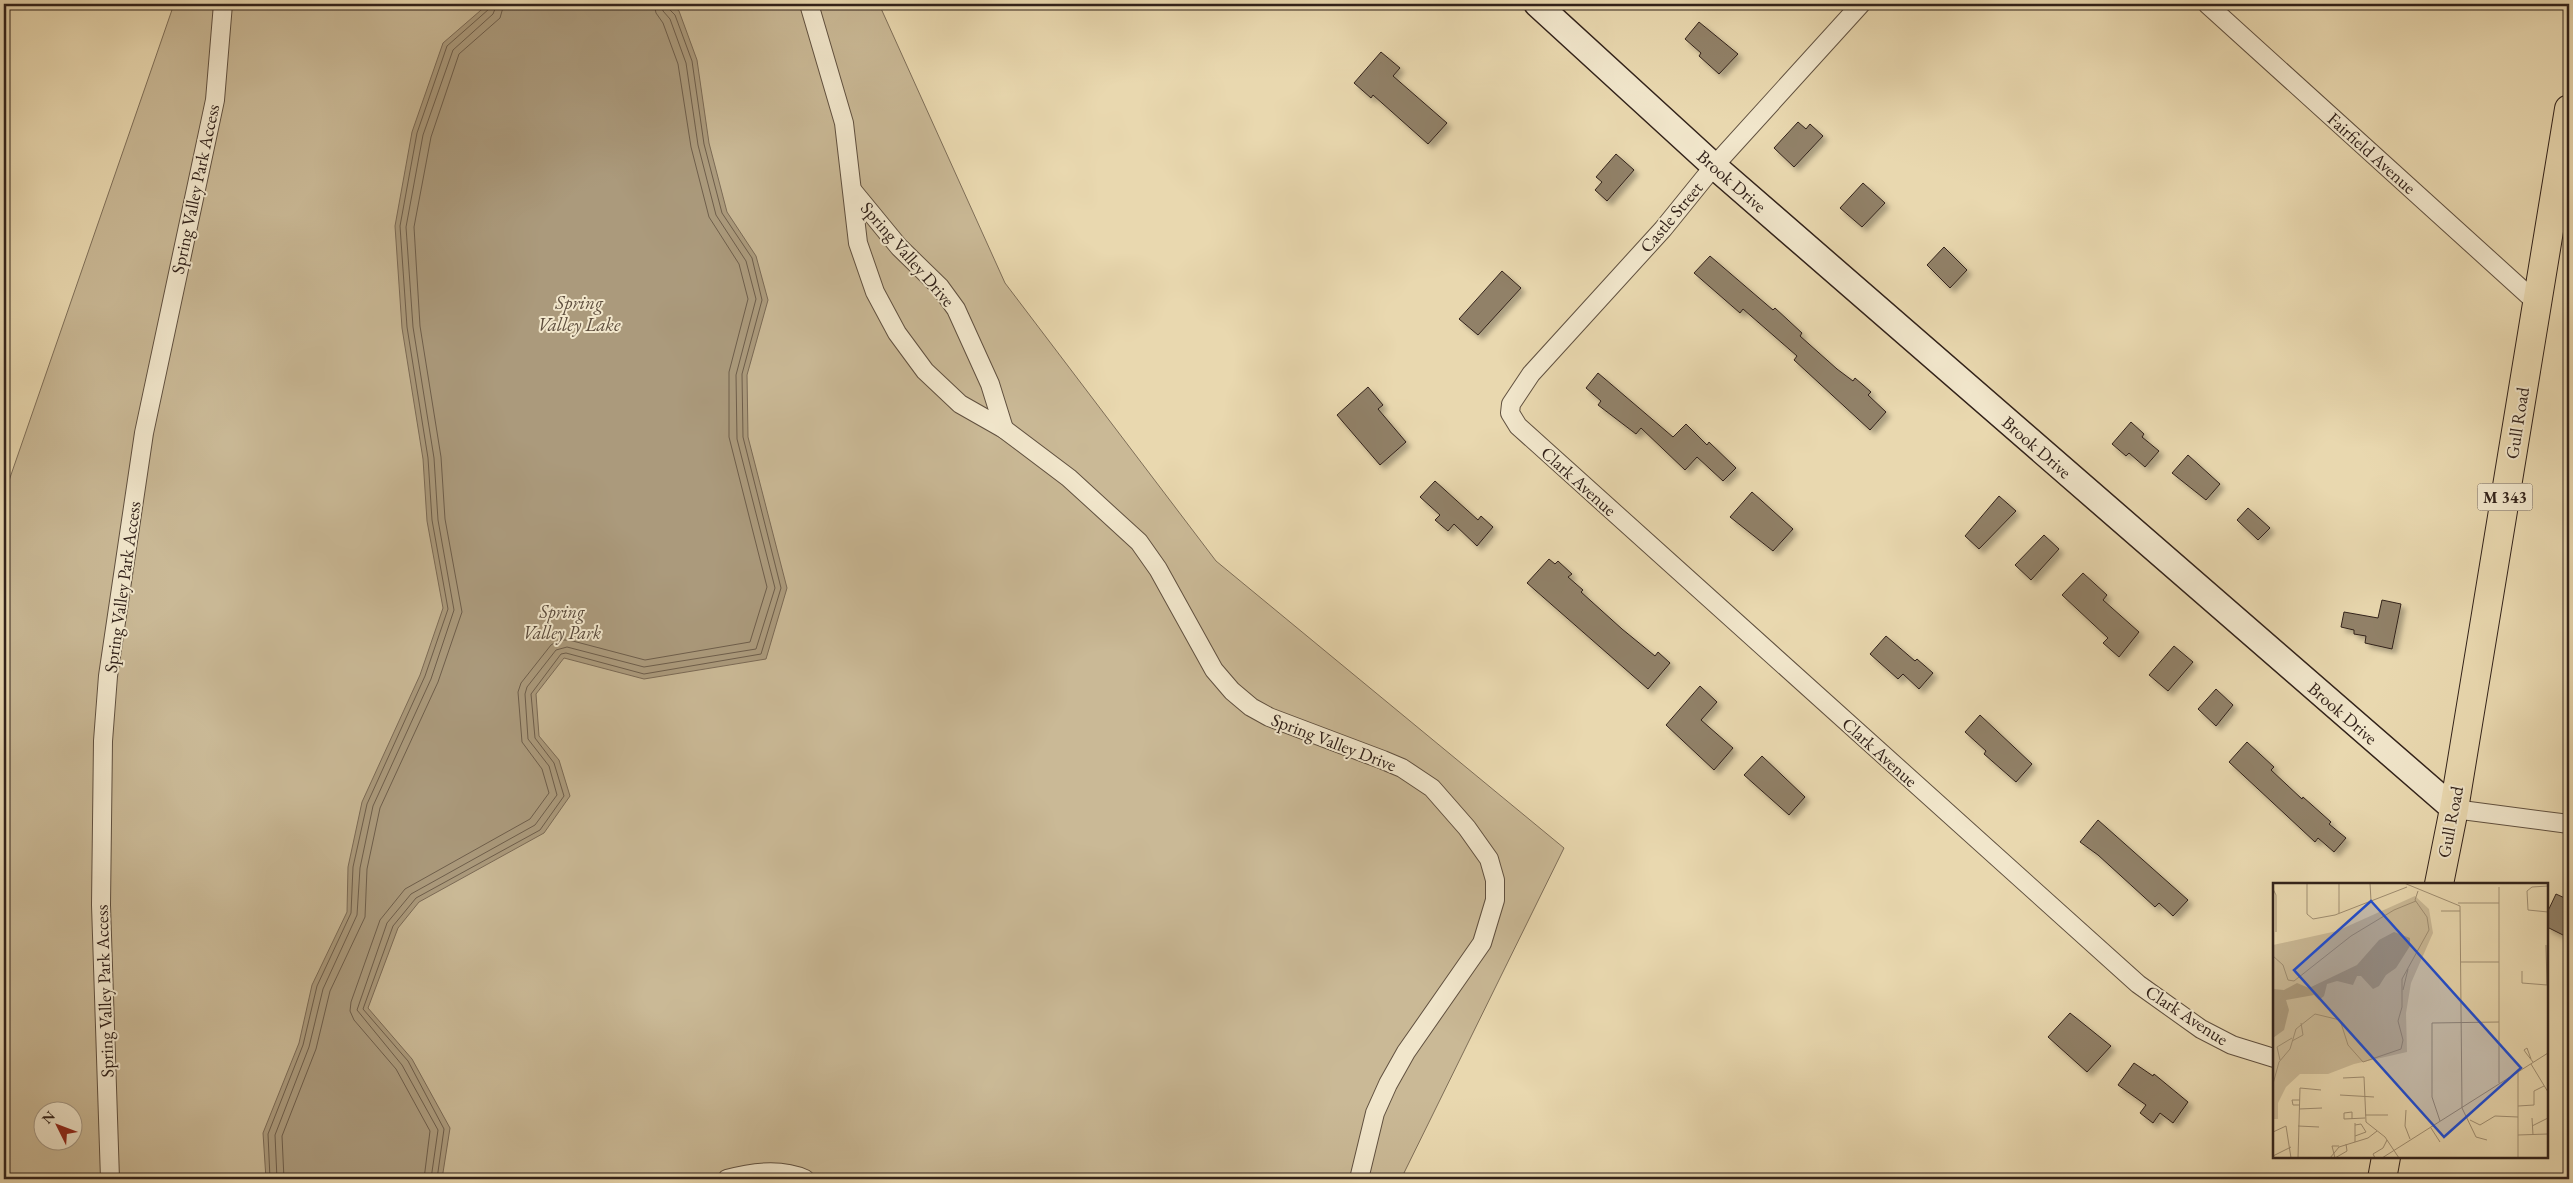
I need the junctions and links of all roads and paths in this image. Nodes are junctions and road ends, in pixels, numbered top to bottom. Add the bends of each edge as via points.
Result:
1 (223, 4) edge
2 (809, 4) edge
3 (1537, 4) edge
4 (1861, 4) edge
5 (2207, 4) edge
6 (2569, 109) edge
7 (1714, 166) junction
8 (854, 191) junction
9 (2537, 303) junction
10 (1510, 413) joint
11 (1004, 429) junction
12 (2454, 809) junction
13 (2569, 824) edge
14 (2439, 883) edge
15 (2273, 1058) edge
16 (2386, 1158) edge
17 (110, 1179) edge
18 (727, 1179) edge
19 (806, 1179) edge
20 (1359, 1179) edge
21 (2382, 1179) edge

1 - 17 street, Spring Valley Park Access via 215,100 144,433 108,676 103,741 101,905
2 - 8 street, Spring Valley Drive via 844,123
3 - 7 street, Brook Drive
4 - 7 street, Castle Street
5 - 9 street, Fairfield Avenue
6 - 9 main road, Gull Road / M 343
7 - 10 street, Castle Street via 1663,229 1531,374 1511,404
7 - 12 street, Brook Drive
8 - 11 street, Spring Valley Drive via 899,247 940,287 956,309 990,384
8 - 11 street, Spring Valley Drive via 858,243 875,292 897,333 925,371 960,404
9 - 12 main road, Gull Road / M 343
10 - 15 street, Clark Avenue via 1518,426 2138,984 2201,1029 2232,1045
11 - 20 street, Spring Valley Drive via 1068,478 1139,542 1158,569 1214,670 1251,707 1269,717 1402,768 1432,788 1488,859 1495,880 1495,900 1482,943 1406,1052 1388,1084 1375,1113
12 - 13 street
12 - 14 main road, Gull Road / M 343
16 - 21 main road
18 - 19 street via 779,1172

